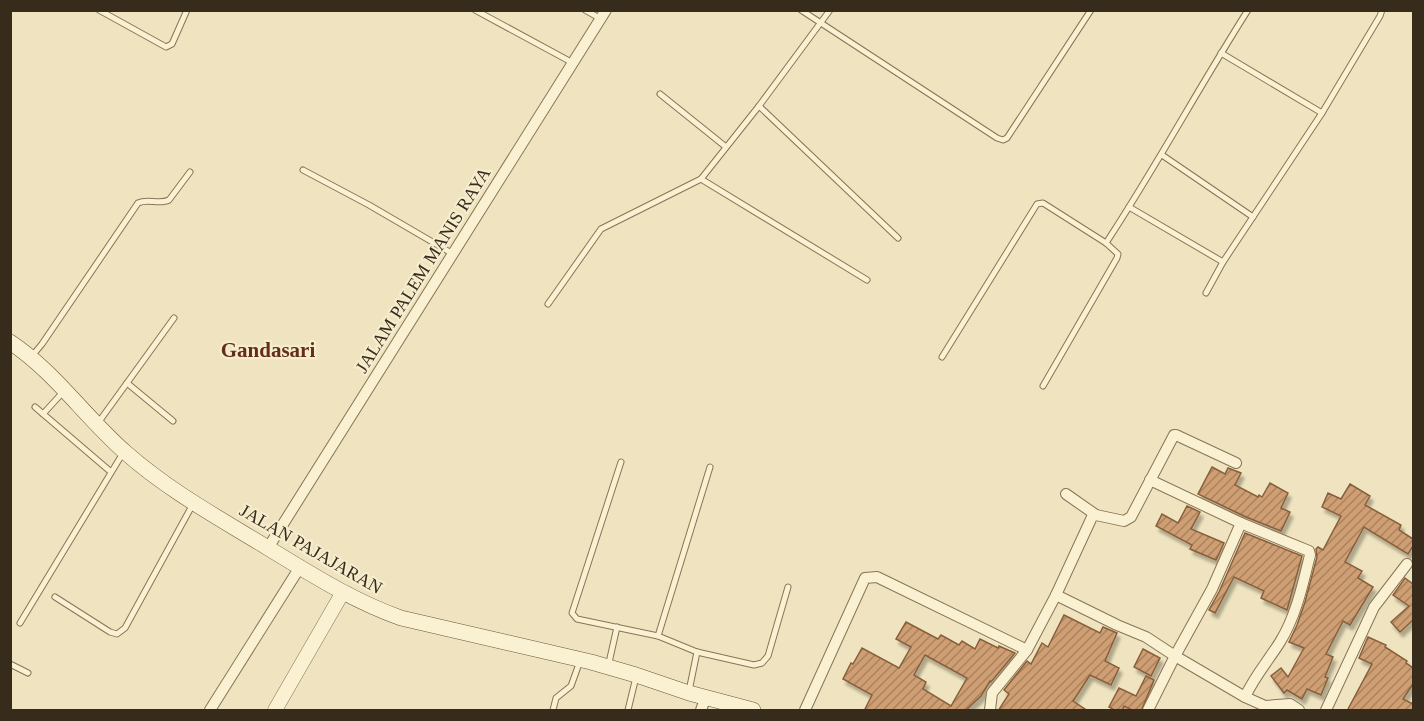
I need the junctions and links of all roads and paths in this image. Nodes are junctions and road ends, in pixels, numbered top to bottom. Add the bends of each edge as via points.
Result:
1 (99, 10) edge
2 (187, 10) edge
3 (475, 10) edge
4 (585, 10) edge
5 (801, 10) edge
6 (831, 10) edge
7 (1091, 10) edge
8 (1248, 10) edge
9 (1382, 10) edge
10 (604, 15) edge
11 (822, 23) junction
12 (1221, 53) junction
13 (573, 63) junction
14 (660, 94) dead end
15 (759, 106) junction
16 (1322, 112) junction
17 (726, 147) junction
18 (1162, 154) junction
19 (303, 170) dead end
20 (190, 172) dead end
21 (701, 179) junction
22 (1129, 207) junction
23 (1253, 217) junction
24 (898, 238) dead end
25 (1106, 243) junction
26 (453, 254) junction
27 (1222, 262) junction
28 (867, 280) dead end
29 (1206, 293) dead end
30 (548, 304) dead end
31 (174, 318) dead end
32 (10, 342) edge
33 (31, 357) junction
34 (942, 357) dead end
35 (127, 382) junction
36 (1043, 386) dead end
37 (66, 390) junction
38 (35, 407) dead end
39 (43, 414) junction
40 (173, 421) dead end
41 (96, 425) junction
42 (124, 451) junction
43 (621, 462) dead end
44 (1236, 463) dead end
45 (710, 467) dead end
46 (111, 472) junction
47 (1150, 480) junction
48 (1066, 494) dead end
49 (193, 504) junction
50 (1095, 515) junction
51 (1241, 523) junction
52 (268, 548) junction
53 (1407, 564) dead end
54 (300, 567) junction
55 (788, 586) dead end
56 (342, 592) junction
57 (1056, 595) junction
58 (56, 597) dead end
59 (20, 623) dead end
60 (617, 627) junction
61 (658, 636) junction
62 (1027, 650) junction
63 (697, 652) junction
64 (1175, 656) junction
65 (581, 660) junction
66 (10, 664) edge
67 (608, 667) junction
68 (28, 673) dead end
69 (636, 675) junction
70 (689, 693) junction
71 (1245, 697) junction
72 (704, 704) edge
73 (210, 711) edge
74 (275, 711) edge
75 (553, 711) edge
76 (628, 711) edge
77 (753, 711) edge
78 (805, 711) edge
79 (990, 711) edge
80 (1148, 711) edge
81 (1299, 711) edge
82 (1326, 711) edge

1 - 2 lane via 166,47 172,44
3 - 13 lane
4 - 10 lane
5 - 11 lane
6 - 11 lane
7 - 11 lane via 1003,140
8 - 12 lane
9 - 16 lane
10 - 13 street, JALAM PALEM MANIS RAYA
11 - 15 lane
12 - 16 lane
12 - 18 lane
13 - 26 street, JALAM PALEM MANIS RAYA
14 - 17 lane
15 - 17 lane
15 - 24 lane
16 - 23 lane
17 - 21 lane
18 - 22 lane
18 - 23 lane
19 - 26 lane
20 - 33 lane via 169,200 138,204
21 - 28 lane
21 - 30 lane via 601,229
22 - 25 lane
22 - 27 lane
23 - 27 lane
25 - 34 lane via 1043,203 1037,204
25 - 36 lane via 1118,254 1117,258
26 - 52 street, JALAM PALEM MANIS RAYA
27 - 29 lane
31 - 35 lane
32 - 33 main road, JALAN PAJAJARAN
33 - 37 main road, JALAN PAJAJARAN
35 - 40 lane
35 - 41 lane
37 - 39 lane
37 - 41 main road, JALAN PAJAJARAN
38 - 39 lane
39 - 46 lane
41 - 42 main road, JALAN PAJAJARAN
42 - 46 lane
42 - 49 main road, JALAN PAJAJARAN
43 - 60 lane via 572,613 577,619
44 - 47 street via 1175,435
45 - 61 lane
46 - 59 lane
47 - 50 street via 1128,520
47 - 51 street
48 - 50 street
49 - 52 main road, JALAN PAJAJARAN
49 - 58 lane via 125,628 117,634
50 - 57 street
51 - 64 street via 1212,589
51 - 71 street via 1300,546 1310,555 1286,630
52 - 54 main road, JALAN PAJAJARAN
53 - 82 street via 1374,607
54 - 56 main road, JALAN PAJAJARAN
54 - 73 street
55 - 63 lane via 768,656 762,663
56 - 65 main road, JALAN PAJAJARAN via 401,618
56 - 74 street
57 - 62 street
57 - 64 street via 1146,637
60 - 61 lane
60 - 67 lane
61 - 63 lane
62 - 78 street via 877,577 865,578
62 - 79 street via 992,693
63 - 70 lane
64 - 71 street
64 - 80 street
65 - 67 main road, JALAN PAJAJARAN
65 - 75 lane via 571,686 556,698
66 - 68 lane
67 - 69 main road, JALAN PAJAJARAN
69 - 70 main road, JALAN PAJAJARAN
69 - 76 lane
70 - 72 main road, JALAN PAJAJARAN
71 - 81 street via 1265,706 1290,704
72 - 77 main road, JALAN PAJAJARAN

